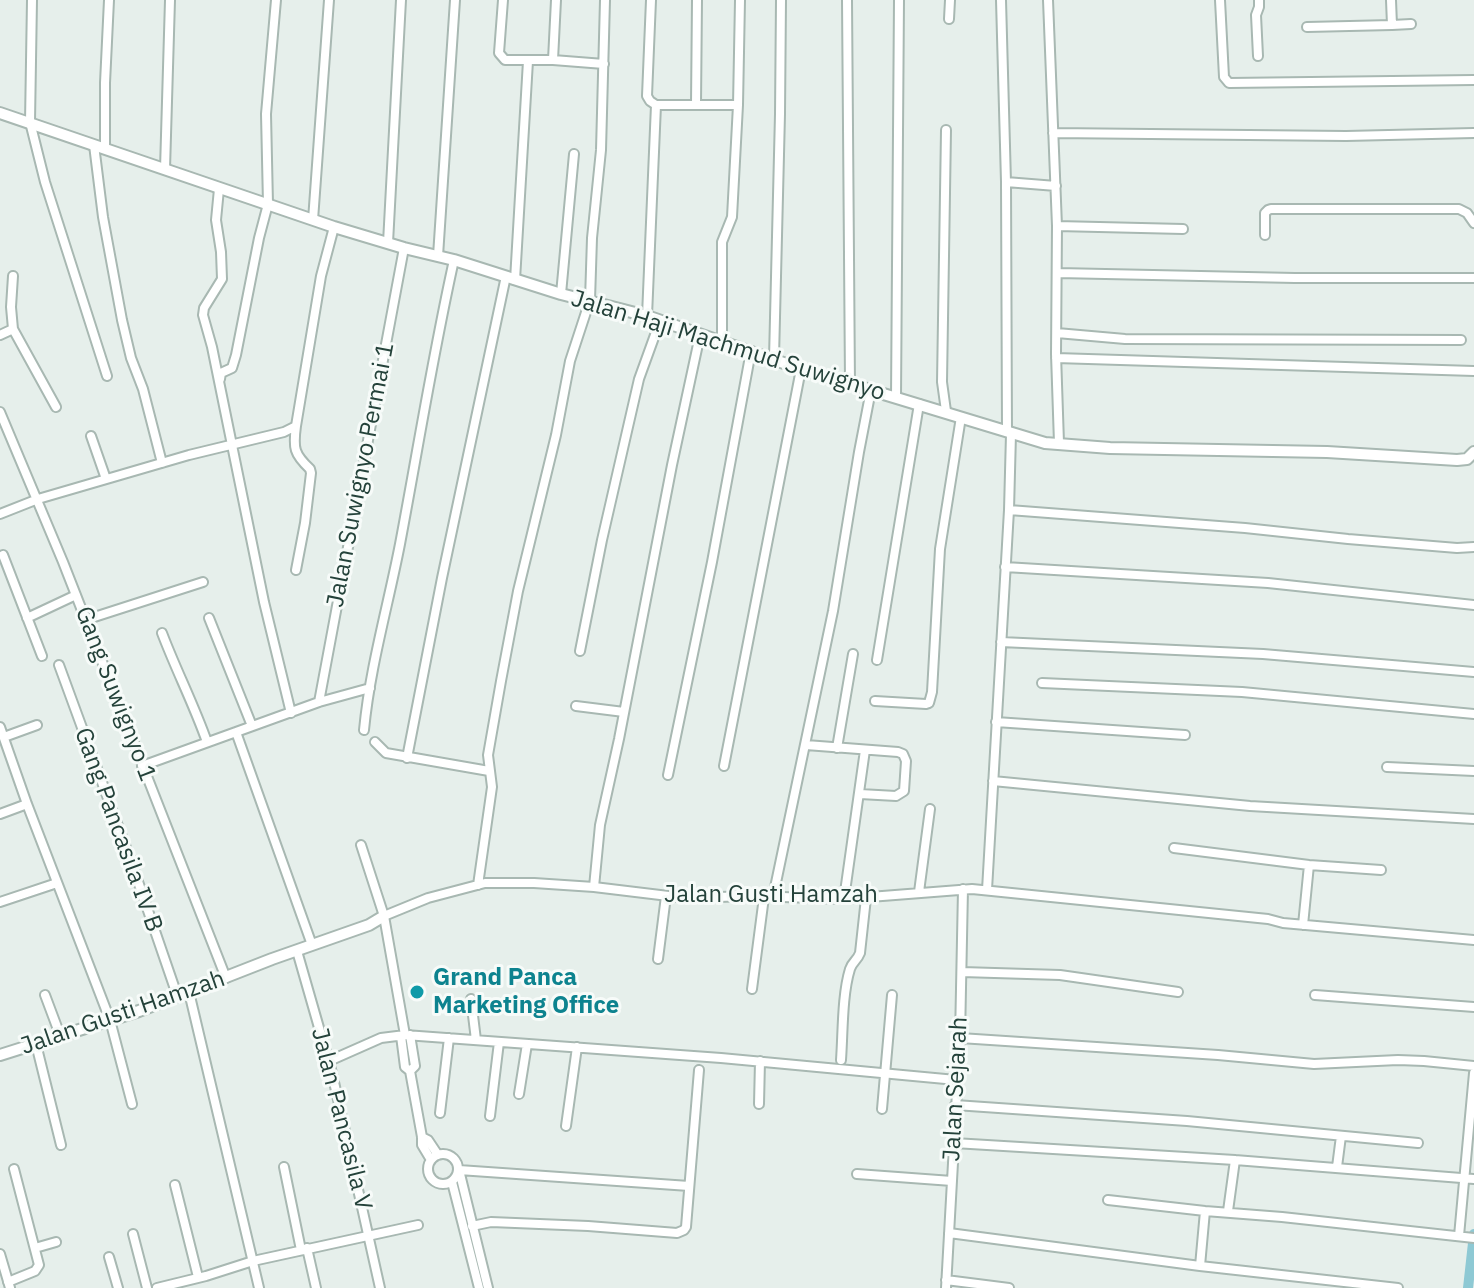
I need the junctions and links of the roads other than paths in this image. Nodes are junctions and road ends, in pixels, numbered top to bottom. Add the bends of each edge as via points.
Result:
1 (32, 0) edge
2 (109, 0) edge
3 (170, 0) edge
4 (276, 0) edge
5 (329, 0) edge
6 (401, 0) edge
7 (455, 0) edge
8 (503, 0) edge
9 (556, 0) edge
10 (605, 0) edge
11 (651, 0) edge
12 (697, 0) edge
13 (740, 0) edge
14 (781, 0) edge
15 (847, 0) edge
16 (899, 0) edge
17 (950, 0) edge
18 (1001, 0) edge
19 (1048, 0) edge
20 (1220, 0) edge
21 (1259, 0) edge
22 (1391, 0) edge
23 (949, 19) dead end
24 (1411, 24) dead end
25 (1392, 25) junction
26 (1307, 27) dead end
27 (1258, 56) dead end
28 (553, 60) junction
29 (528, 61) junction
30 (604, 64) junction
31 (1474, 80) edge
32 (696, 104) junction
33 (656, 105) junction
34 (738, 105) junction
35 (0, 113) edge
36 (30, 122) junction
37 (946, 130) dead end
38 (1053, 133) junction
39 (1474, 133) edge
40 (100, 146) junction
41 (574, 154) dead end
42 (165, 169) junction
43 (1006, 182) junction
44 (1056, 186) junction
45 (219, 189) junction
46 (268, 204) junction
47 (313, 220) junction
48 (1474, 223) edge
49 (1057, 226) junction
50 (334, 227) junction
51 (1183, 229) dead end
52 (1265, 235) dead end
53 (388, 243) junction
54 (404, 248) junction
55 (438, 256) junction
56 (454, 260) junction
57 (1058, 273) junction
58 (13, 276) dead end
59 (510, 278) junction
60 (1474, 278) edge
61 (561, 294) junction
62 (590, 300) junction
63 (647, 316) junction
64 (660, 321) junction
65 (13, 329) junction
66 (1057, 333) junction
67 (0, 335) edge
68 (700, 335) junction
69 (1461, 340) dead end
70 (722, 341) junction
71 (751, 351) junction
72 (774, 358) junction
73 (1056, 358) junction
74 (801, 369) junction
75 (1474, 371) edge
76 (107, 376) dead end
77 (219, 381) junction
78 (850, 383) junction
79 (871, 390) junction
80 (896, 398) junction
81 (919, 404) junction
82 (56, 407) dead end
83 (946, 411) junction
84 (0, 412) edge
85 (961, 417) junction
86 (296, 426) junction
87 (1009, 433) junction
88 (91, 436) dead end
89 (1059, 443) junction
90 (232, 444) junction
91 (1474, 452) edge
92 (162, 463) junction
93 (106, 479) junction
94 (38, 499) junction
95 (1009, 510) junction
96 (0, 514) edge
97 (1474, 547) edge
98 (3, 555) dead end
99 (1005, 567) junction
100 (296, 570) dead end
101 (203, 582) dead end
102 (76, 595) junction
103 (1474, 605) edge
104 (27, 618) junction
105 (209, 618) dead end
106 (85, 620) junction
107 (162, 633) dead end
108 (1001, 642) junction
109 (580, 651) dead end
110 (853, 654) dead end
111 (42, 656) dead end
112 (877, 660) dead end
113 (59, 665) dead end
114 (1474, 672) edge
115 (1042, 683) dead end
116 (370, 688) junction
117 (875, 701) dead end
118 (319, 702) junction
119 (576, 706) dead end
120 (624, 712) junction
121 (291, 713) junction
122 (1474, 714) edge
123 (996, 722) junction
124 (37, 725) dead end
125 (252, 726) junction
126 (0, 727) edge
127 (364, 730) dead end
128 (236, 732) junction
129 (1185, 735) dead end
130 (4, 737) junction
131 (207, 742) junction
132 (375, 742) dead end
133 (806, 745) junction
134 (837, 748) junction
135 (865, 750) junction
136 (10, 755) junction
137 (0, 758) edge
138 (407, 758) junction
139 (142, 766) junction
140 (724, 766) dead end
141 (1387, 767) dead end
142 (489, 771) junction
143 (1474, 771) edge
144 (668, 775) dead end
145 (993, 781) junction
146 (860, 794) junction
147 (27, 804) junction
148 (930, 809) dead end
149 (0, 814) edge
150 (1474, 819) edge
151 (361, 845) dead end
152 (1174, 848) dead end
153 (1309, 865) junction
154 (1381, 870) dead end
155 (57, 883) junction
156 (478, 885) junction
157 (594, 887) junction
158 (963, 889) junction
159 (987, 890) junction
160 (919, 892) junction
161 (666, 896) junction
162 (768, 897) junction
163 (866, 898) junction
164 (844, 899) junction
165 (0, 902) edge
166 (384, 916) junction
167 (1303, 925) junction
168 (1474, 940) edge
169 (312, 945) junction
170 (297, 951) junction
171 (658, 959) dead end
172 (962, 972) junction
173 (226, 978) junction
174 (752, 989) dead end
175 (189, 992) junction
176 (1178, 992) dead end
177 (45, 995) dead end
178 (177, 995) junction
179 (892, 995) dead end
180 (1315, 995) dead end
181 (471, 999) dead end
182 (1474, 1007) edge
183 (110, 1020) junction
184 (60, 1035) junction
185 (405, 1035) junction
186 (449, 1038) junction
187 (960, 1038) junction
188 (476, 1040) junction
189 (499, 1042) junction
190 (36, 1044) junction
191 (527, 1044) junction
192 (577, 1047) junction
193 (0, 1055) edge
194 (841, 1060) dead end
195 (329, 1061) junction
196 (760, 1061) junction
197 (1474, 1066) edge
198 (699, 1070) dead end
199 (885, 1073) junction
200 (1474, 1073) edge
201 (956, 1080) junction
202 (1473, 1092) edge
203 (519, 1094) dead end
204 (132, 1104) dead end
205 (759, 1104) dead end
206 (955, 1105) junction
207 (882, 1109) dead end
208 (440, 1113) dead end
209 (490, 1116) dead end
210 (1472, 1121) edge
211 (566, 1126) dead end
212 (1341, 1136) junction
213 (954, 1143) junction
214 (1418, 1143) dead end
215 (61, 1145) dead end
216 (434, 1158) junction
217 (1235, 1160) junction
218 (284, 1167) dead end
219 (1337, 1167) junction
220 (14, 1169) dead end
221 (459, 1170) junction
222 (857, 1174) dead end
223 (1470, 1179) edge
224 (952, 1181) junction
225 (452, 1182) junction
226 (175, 1185) dead end
227 (689, 1186) junction
228 (1108, 1200) dead end
229 (1205, 1211) junction
230 (1228, 1211) junction
231 (418, 1225) dead end
232 (472, 1226) junction
233 (949, 1233) junction
234 (133, 1234) dead end
235 (369, 1236) junction
236 (1461, 1237) junction
237 (1474, 1238) edge
238 (56, 1242) dead end
239 (35, 1248) junction
240 (304, 1249) junction
241 (0, 1254) edge
242 (109, 1257) dead end
243 (253, 1261) junction
244 (1200, 1266) junction
245 (479, 1270) junction
246 (202, 1276) junction
247 (946, 1284) edge
248 (9, 1285) edge
249 (118, 1288) edge
250 (147, 1288) edge
251 (157, 1288) edge
252 (209, 1288) edge
253 (259, 1288) edge
254 (316, 1288) edge
255 (380, 1288) edge
256 (479, 1288) edge
257 (488, 1288) edge
258 (1009, 1288) edge
259 (1398, 1288) edge

1 - 36 street
2 - 40 street
3 - 42 street
4 - 46 street via 266,114
5 - 47 street
6 - 53 street
7 - 55 street
8 - 29 street via 499,53 505,60
9 - 28 street
10 - 30 street
11 - 33 street via 647,96
12 - 32 street
13 - 34 street
14 - 72 street
15 - 78 street
16 - 80 street
17 - 23 street
18 - 43 street
19 - 38 street
20 - 31 street via 1224,77 1229,83
21 - 27 street
22 - 25 street
24 - 25 street
25 - 26 street
28 - 29 street
28 - 30 street
29 - 59 street
30 - 62 street
32 - 33 street
32 - 34 street
33 - 63 street
34 - 70 street via 732,217 722,242
35 - 36 street, Jalan Haji Machmud Suwignyo
36 - 40 street, Jalan Haji Machmud Suwignyo
36 - 76 street
37 - 83 street
38 - 39 street
38 - 44 street
40 - 42 street, Jalan Haji Machmud Suwignyo
40 - 92 street via 103,217 122,320
41 - 61 street
42 - 45 street, Jalan Haji Machmud Suwignyo
43 - 44 street
43 - 87 street
44 - 49 street
45 - 46 street, Jalan Haji Machmud Suwignyo
45 - 77 street via 216,220 222,279 203,315
46 - 47 street, Jalan Haji Machmud Suwignyo
46 - 77 street via 236,355
47 - 50 street, Jalan Haji Machmud Suwignyo
48 - 52 street via 1459,209 1271,209 1265,213
49 - 51 street
49 - 57 street
50 - 53 street, Jalan Haji Machmud Suwignyo
50 - 86 street
53 - 54 street, Jalan Haji Machmud Suwignyo
54 - 55 street, Jalan Haji Machmud Suwignyo
54 - 118 street, Jalan Suwignyo Permai 1
55 - 56 street, Jalan Haji Machmud Suwignyo
56 - 59 street, Jalan Haji Machmud Suwignyo
56 - 116 street
57 - 60 street
57 - 66 street
58 - 65 street
59 - 61 street, Jalan Haji Machmud Suwignyo
59 - 138 street
61 - 62 street, Jalan Haji Machmud Suwignyo
62 - 63 street, Jalan Haji Machmud Suwignyo
62 - 142 street via 570,361 518,591
63 - 64 street, Jalan Haji Machmud Suwignyo
64 - 68 street, Jalan Haji Machmud Suwignyo
64 - 109 street via 639,379
65 - 67 street
65 - 82 street
66 - 69 street via 1125,339
66 - 73 street
68 - 70 street, Jalan Haji Machmud Suwignyo
68 - 120 street
70 - 71 street, Jalan Haji Machmud Suwignyo
71 - 72 street, Jalan Haji Machmud Suwignyo
71 - 144 street
72 - 74 street, Jalan Haji Machmud Suwignyo
73 - 75 street
73 - 89 street
74 - 78 street, Jalan Haji Machmud Suwignyo
74 - 140 street
77 - 90 street
78 - 79 street, Jalan Haji Machmud Suwignyo
79 - 80 street, Jalan Haji Machmud Suwignyo
79 - 133 street
80 - 81 street, Jalan Haji Machmud Suwignyo
81 - 83 street, Jalan Haji Machmud Suwignyo
81 - 112 street
83 - 85 street, Jalan Haji Machmud Suwignyo
84 - 94 street, Gang Suwignyo 1
85 - 87 street, Jalan Haji Machmud Suwignyo
85 - 117 street via 940,549 929,703
86 - 90 street
86 - 100 street via 296,454 311,473
87 - 89 street, Jalan Haji Machmud Suwignyo
87 - 95 street
88 - 93 street
89 - 91 street, Jalan Haji Machmud Suwignyo via 1457,460
90 - 92 street
90 - 121 street
92 - 93 street
93 - 94 street
94 - 96 street
94 - 102 street, Gang Suwignyo 1
95 - 97 street
95 - 99 street
98 - 104 street
99 - 103 street via 1268,583
99 - 108 street
101 - 106 street
102 - 104 street
102 - 106 street, Gang Suwignyo 1
104 - 111 street
105 - 125 street
106 - 139 street, Gang Suwignyo 1
107 - 131 street
108 - 114 street via 1263,654
108 - 123 street
110 - 134 street
113 - 178 street, Gang Pancasila IV B
115 - 122 street via 1242,692
116 - 118 street
116 - 127 street
118 - 121 street
119 - 120 street
120 - 157 street via 600,825
121 - 125 street
123 - 129 street
123 - 145 street
124 - 130 street
125 - 128 street
126 - 130 street
128 - 131 street
128 - 169 street
130 - 136 street
131 - 139 street
132 - 138 street via 386,753
133 - 134 street
133 - 162 street
134 - 135 street
135 - 146 street
135 - 146 street via 903,754 904,791 896,796
136 - 137 street
136 - 147 street
138 - 142 street
139 - 173 street, Gang Suwignyo 1
141 - 143 street
142 - 156 street via 492,787
145 - 150 street via 1250,806
145 - 159 street
146 - 164 street
147 - 149 street
147 - 155 street
148 - 160 street
151 - 166 street
152 - 153 street
153 - 154 street
153 - 167 street
155 - 165 street
155 - 183 street
156 - 157 street, Jalan Gusti Hamzah
156 - 166 street, Jalan Gusti Hamzah
157 - 161 street, Jalan Gusti Hamzah
158 - 159 street, Jalan Gusti Hamzah
158 - 160 street, Jalan Gusti Hamzah
158 - 172 street, Jalan Sejarah
159 - 167 street, Jalan Gusti Hamzah
160 - 163 street, Jalan Gusti Hamzah
161 - 162 street, Jalan Gusti Hamzah
161 - 171 street
162 - 164 street, Jalan Gusti Hamzah
162 - 174 street
163 - 164 street, Jalan Gusti Hamzah
163 - 194 street via 860,953 849,972
166 - 169 street, Jalan Gusti Hamzah
166 - 185 street
167 - 168 street, Jalan Gusti Hamzah
169 - 170 street, Jalan Gusti Hamzah
170 - 173 street, Jalan Gusti Hamzah
170 - 195 street, Jalan Pancasila V
172 - 176 street via 1060,975
172 - 187 street, Jalan Sejarah
173 - 175 street, Jalan Gusti Hamzah
175 - 178 street, Jalan Gusti Hamzah
175 - 243 street
177 - 184 street
178 - 183 street, Jalan Gusti Hamzah
179 - 199 street
180 - 182 street
181 - 188 street
183 - 184 street, Jalan Gusti Hamzah
183 - 204 street
184 - 190 street, Jalan Gusti Hamzah
185 - 186 street
185 - 195 street via 381,1038
185 - 216 street via 405,1067 410,1071 422,1145
186 - 188 street
186 - 208 street
187 - 197 street via 1314,1064 1398,1060
187 - 201 street, Jalan Sejarah
188 - 189 street
189 - 191 street
189 - 209 street
190 - 193 street, Jalan Gusti Hamzah
190 - 215 street
191 - 192 street
191 - 203 street
192 - 196 street
192 - 211 street
195 - 235 street, Jalan Pancasila V
196 - 199 street
196 - 205 street
198 - 227 street
199 - 201 street
199 - 207 street
200 - 202 street
201 - 206 street, Jalan Sejarah
202 - 210 street
206 - 212 street
206 - 213 street, Jalan Sejarah
210 - 223 street
212 - 214 street
212 - 219 street
213 - 217 street
213 - 224 street, Jalan Sejarah
216 - 221 street via 450,1156
216 - 225 street via 428,1173 432,1180
217 - 219 street
217 - 230 street
218 - 240 street
219 - 223 street
220 - 239 street
221 - 225 street
221 - 227 street
221 - 232 street
222 - 224 street
223 - 236 street
224 - 233 street, Jalan Sejarah
225 - 245 street
226 - 246 street
227 - 232 street via 686,1227 677,1233 491,1222
228 - 229 street
229 - 230 street
229 - 244 street
230 - 236 street
231 - 235 street
232 - 245 street
233 - 244 street
233 - 247 street, Jalan Sejarah
234 - 250 street
235 - 240 street
235 - 255 street, Jalan Pancasila V
236 - 237 street
238 - 239 street
239 - 248 street via 38,1269
240 - 243 street
240 - 254 street
241 - 248 street
242 - 249 street
243 - 246 street
243 - 253 street
244 - 259 street
245 - 256 street
245 - 257 street
246 - 251 street
246 - 252 street
247 - 258 street

